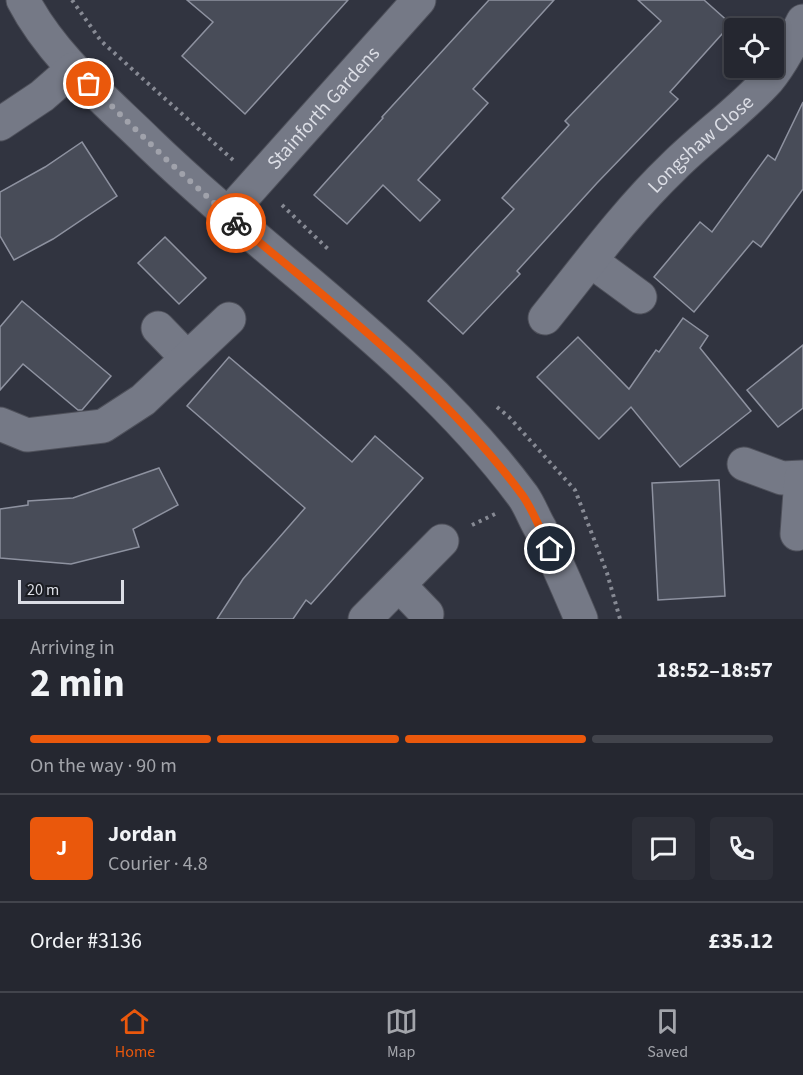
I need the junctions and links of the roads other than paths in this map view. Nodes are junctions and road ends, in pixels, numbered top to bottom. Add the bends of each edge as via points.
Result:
1 (23, 0) edge
2 (419, 0) edge
3 (803, 21) edge
4 (73, 69) junction
5 (0, 124) edge
6 (227, 215) junction
7 (591, 261) junction
8 (640, 297) dead end
9 (545, 318) dead end
10 (229, 319) dead end
11 (158, 328) dead end
12 (187, 358) junction
13 (0, 424) edge
14 (744, 464) dead end
15 (802, 478) edge
16 (797, 534) dead end
17 (442, 541) road end
18 (399, 585) junction
19 (427, 614) dead end
20 (365, 619) edge
21 (581, 619) edge

1 - 4 street via 30,15
2 - 6 street, Stainforth Gardens
3 - 7 street, Longshaw Close via 769,79 673,167
4 - 5 street
4 - 6 street
6 - 21 street via 388,351 463,423 524,498
7 - 8 street
7 - 9 street, Longshaw Close
10 - 12 street
11 - 12 street
12 - 13 street via 143,400 103,426 27,435
14 - 15 street via 782,478
15 - 16 street
17 - 18 street
18 - 19 street
18 - 20 street

